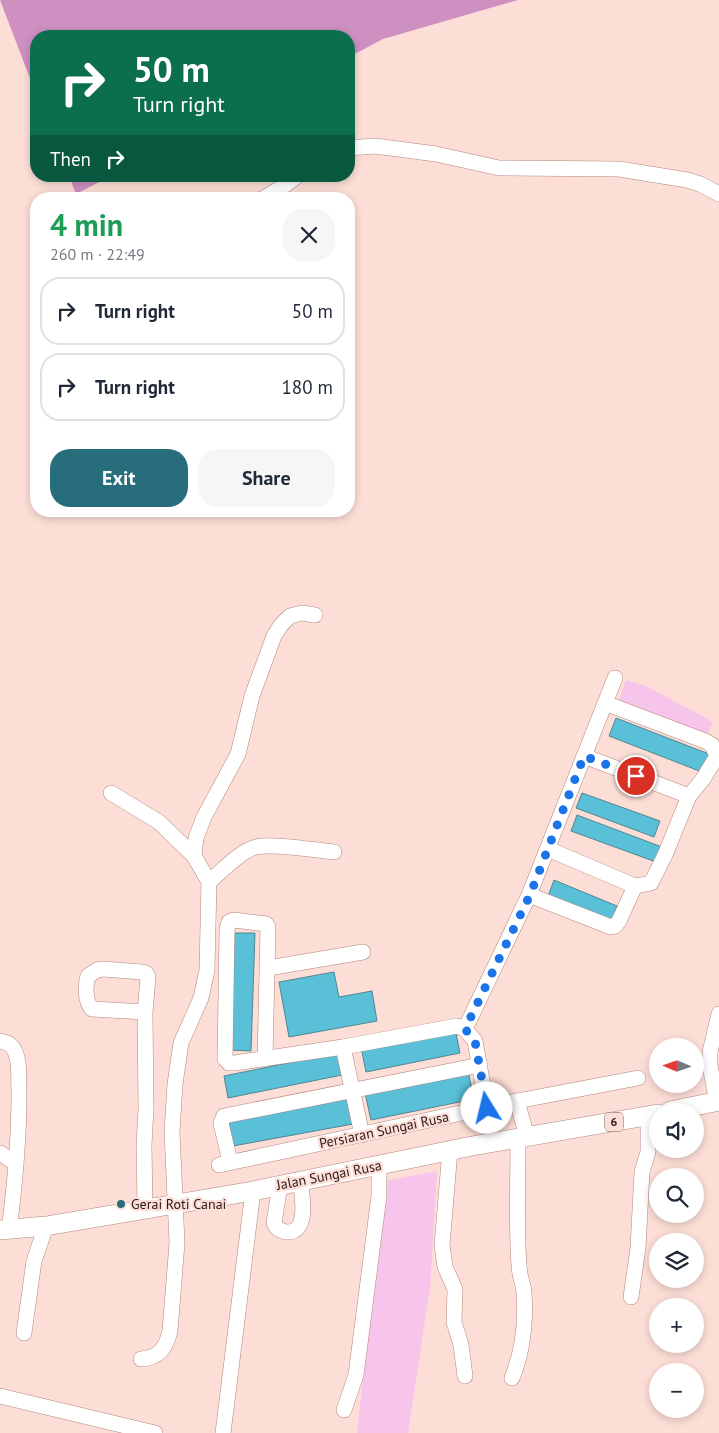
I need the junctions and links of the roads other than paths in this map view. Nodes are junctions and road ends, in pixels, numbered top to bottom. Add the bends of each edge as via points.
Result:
1 (355, 148) edge
2 (291, 182) edge
3 (281, 192) edge
4 (719, 194) edge
5 (315, 615) dead end
6 (615, 678) dead end
7 (605, 703) junction
8 (584, 756) junction
9 (111, 793) dead end
10 (689, 796) junction
11 (548, 849) junction
12 (334, 852) dead end
13 (194, 856) junction
14 (209, 882) junction
15 (635, 886) junction
16 (530, 895) junction
17 (363, 952) dead end
18 (268, 968) junction
19 (145, 1012) dead end
20 (719, 1014) edge
21 (465, 1029) junction
22 (0, 1041) edge
23 (343, 1047) junction
24 (265, 1058) junction
25 (480, 1065) junction
26 (638, 1078) dead end
27 (353, 1091) junction
28 (146, 1098) junction
29 (517, 1101) junction
30 (718, 1101) edge
31 (174, 1104) junction
32 (704, 1104) edge
33 (487, 1108) junction
34 (649, 1116) edge
35 (362, 1135) junction
36 (523, 1138) junction
37 (649, 1145) edge
38 (450, 1150) junction
39 (0, 1153) edge
40 (16, 1164) junction
41 (379, 1165) junction
42 (300, 1180) junction
43 (280, 1185) junction
44 (253, 1191) junction
45 (176, 1204) junction
46 (145, 1210) junction
47 (46, 1226) junction
48 (5, 1230) edge
49 (631, 1297) dead end
50 (24, 1333) dead end
51 (141, 1359) dead end
52 (465, 1376) dead end
53 (512, 1378) dead end
54 (0, 1396) edge
55 (344, 1410) dead end
56 (154, 1433) edge
57 (223, 1433) edge

1 - 4 street via 375,146 427,152 499,168 619,169 687,180
2 - 3 street
5 - 13 street via 290,616 274,636 258,678 238,754 204,818 196,838
6 - 7 street
7 - 8 street
7 - 10 street via 712,745 717,756
8 - 10 street
8 - 11 street
9 - 13 street via 159,822
10 - 15 street via 651,883
11 - 15 street
11 - 16 street
12 - 14 street via 256,847
13 - 14 street
14 - 31 street via 207,970 198,1006 180,1044
15 - 16 street via 619,921 611,928
16 - 21 street
17 - 18 street
18 - 24 street
18 - 24 street via 269,934 266,924 234,920 227,924 224,1059 229,1062
19 - 28 street
20 - 30 street via 710,1052
21 - 23 street via 453,1026
21 - 25 street via 475,1041
22 - 40 street via 12,1047 18,1069
23 - 24 street
23 - 27 street
25 - 27 street
25 - 33 street
26 - 29 street, Persiaran Sungai Rusa
27 - 35 street
27 - 35 street, Persiaran Sungai Rusa via 224,1116 221,1123 224,1164
28 - 31 street
28 - 46 street
29 - 33 street, Persiaran Sungai Rusa
29 - 36 street
30 - 32 main road
31 - 45 street via 172,1170
33 - 35 street, Persiaran Sungai Rusa
34 - 36 main road, Jalan Sungai Rusa / 6
36 - 38 main road, Jalan Sungai Rusa / 6
36 - 53 street via 518,1266 524,1292 523,1337
37 - 49 street via 642,1172 638,1248
38 - 41 main road, Jalan Sungai Rusa / 6
38 - 52 street via 442,1244 445,1267 454,1289 454,1322 462,1345
39 - 40 street
40 - 48 street
41 - 42 main road, Jalan Sungai Rusa / 6
41 - 55 street via 356,1375
42 - 43 main road, Jalan Sungai Rusa / 6
42 - 43 street via 302,1220 292,1231 276,1228 274,1223
43 - 44 main road, Jalan Sungai Rusa / 6
44 - 45 main road, Jalan Sungai Rusa / 6
44 - 57 street
45 - 46 main road, Jalan Sungai Rusa / 6
45 - 51 street via 177,1243 168,1337 158,1356
46 - 47 main road, Jalan Sungai Rusa / 6
47 - 48 main road, Jalan Sungai Rusa / 6
47 - 50 street via 34,1261
54 - 56 street

